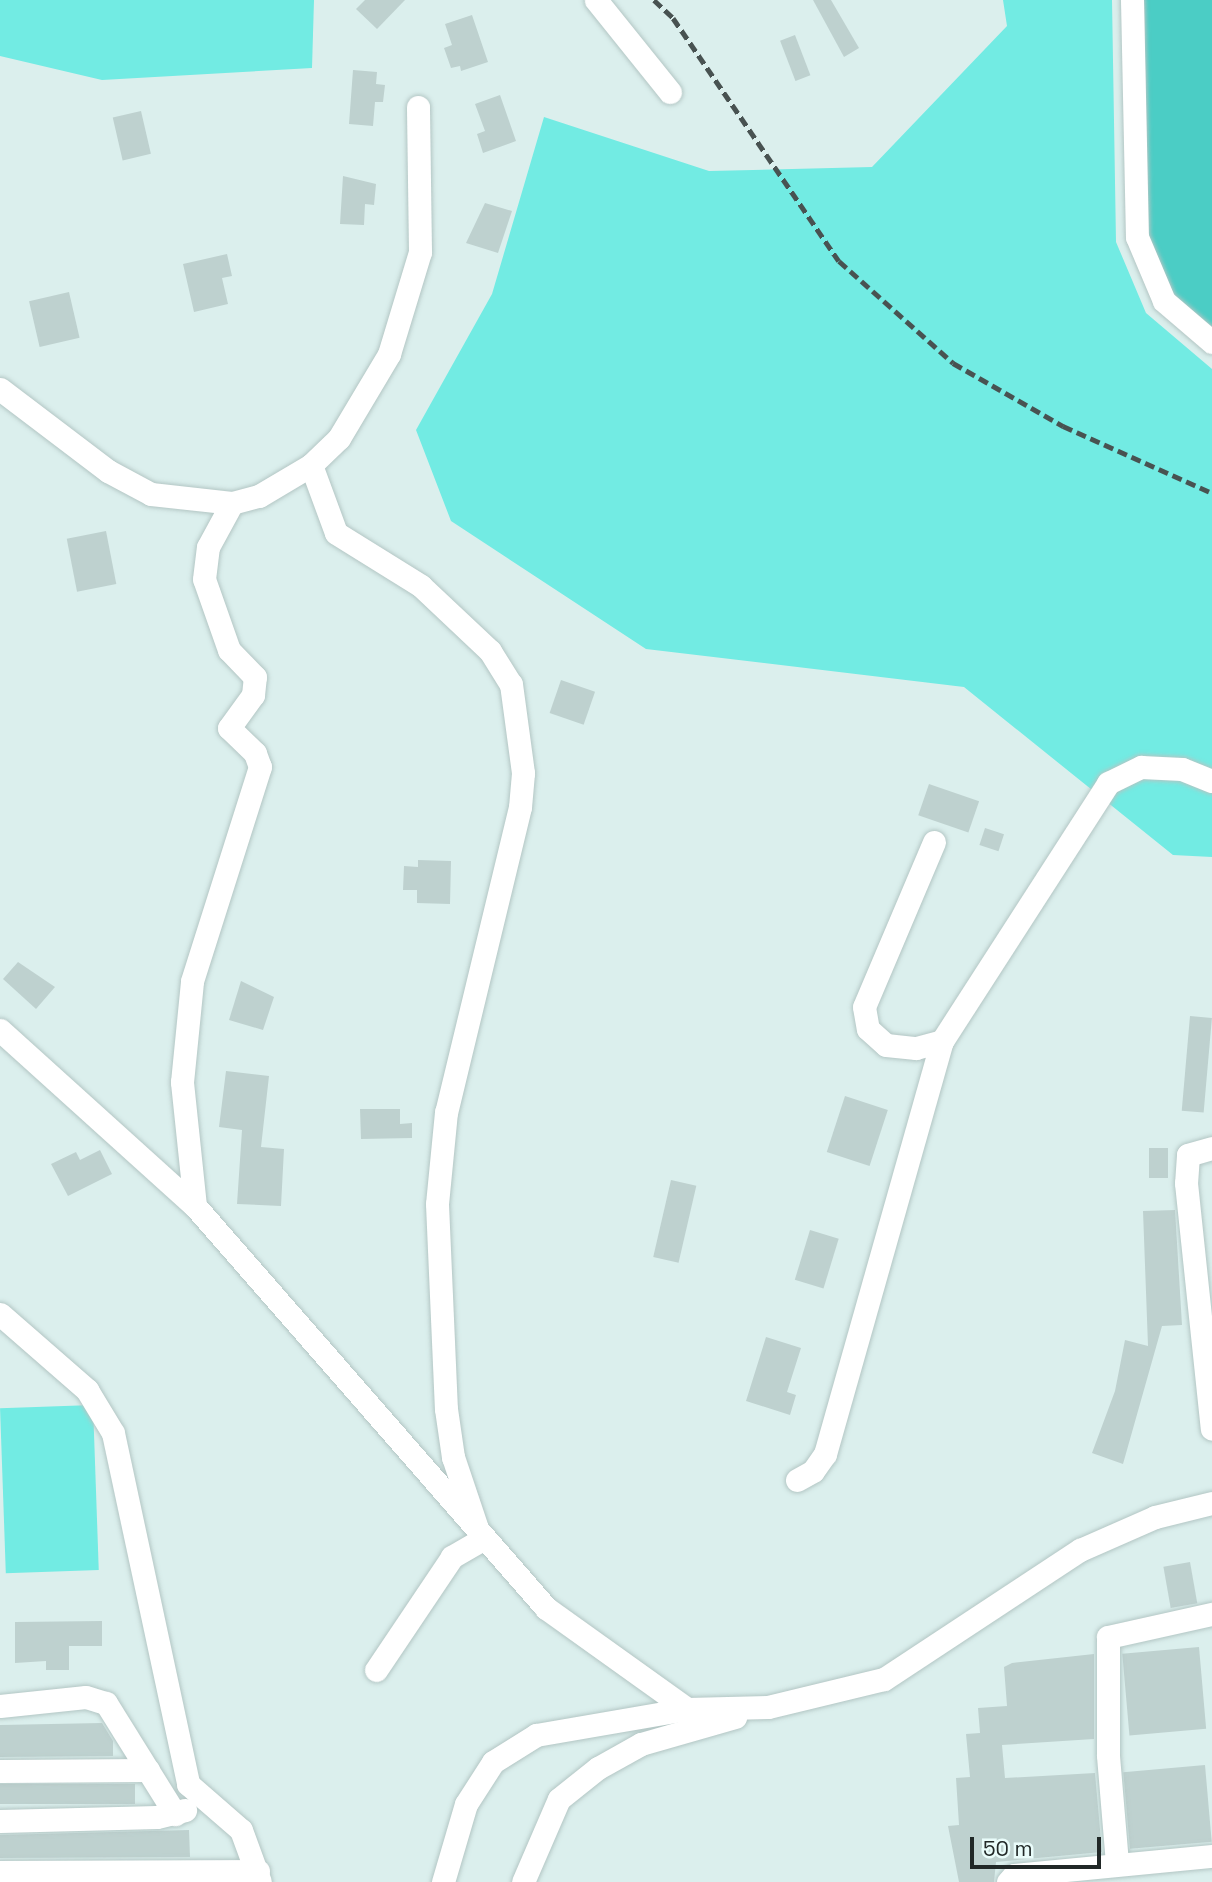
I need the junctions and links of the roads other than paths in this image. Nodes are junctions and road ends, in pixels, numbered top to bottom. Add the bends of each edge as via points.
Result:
1 (596, 0) edge
2 (1132, 0) edge
3 (670, 92) dead end
4 (418, 107) dead end
5 (1212, 342) edge
6 (0, 389) edge
7 (310, 465) junction
8 (232, 503) junction
9 (1212, 781) edge
10 (934, 842) dead end
11 (0, 1030) edge
12 (942, 1041) junction
13 (1212, 1148) edge
14 (195, 1206) junction
15 (0, 1314) edge
16 (1212, 1429) edge
17 (797, 1480) dead end
18 (1212, 1503) edge
19 (481, 1540) junction
20 (1212, 1614) edge
21 (376, 1670) dead end
22 (0, 1706) edge
23 (768, 1707) junction
24 (687, 1709) junction
25 (148, 1770) junction
26 (0, 1771) edge
27 (199, 1799) junction
28 (175, 1814) junction
29 (0, 1821) edge
30 (1212, 1856) edge
31 (1117, 1863) junction
32 (0, 1872) edge
33 (259, 1877) edge
34 (443, 1882) edge
35 (523, 1882) edge
36 (1008, 1882) edge

1 - 3 street
2 - 5 street via 1137,237 1164,301
4 - 7 street via 419,252 412,278 389,354 339,438
6 - 8 street via 108,471 151,494
7 - 8 street via 259,496
7 - 19 street via 336,533 421,586 490,651 511,684 521,742 520,807 446,1112 437,1204 446,1409 453,1457
8 - 14 street via 208,547 204,579 229,650 255,677 253,695 229,728 255,753 260,767 192,981 182,1082
9 - 12 street via 1182,769 1141,767 1108,783
10 - 12 street via 864,1006 868,1029 886,1045 916,1048
11 - 14 street
12 - 17 street via 825,1454 813,1471
13 - 16 street via 1188,1155 1186,1183
14 - 19 street
15 - 27 street via 87,1390 113,1433 188,1784
18 - 23 street via 1155,1517 1080,1550 884,1679
19 - 21 street via 452,1557
19 - 24 street via 546,1608
20 - 31 street via 1108,1637 1108,1755
22 - 25 street via 99,1699
23 - 24 street
23 - 35 street via 641,1744 598,1768 559,1799
24 - 34 street via 536,1735 493,1762 466,1804
25 - 26 street
25 - 28 street
27 - 28 street
27 - 33 street via 241,1830
28 - 29 street
30 - 31 street
31 - 36 street via 1014,1875
32 - 33 street

